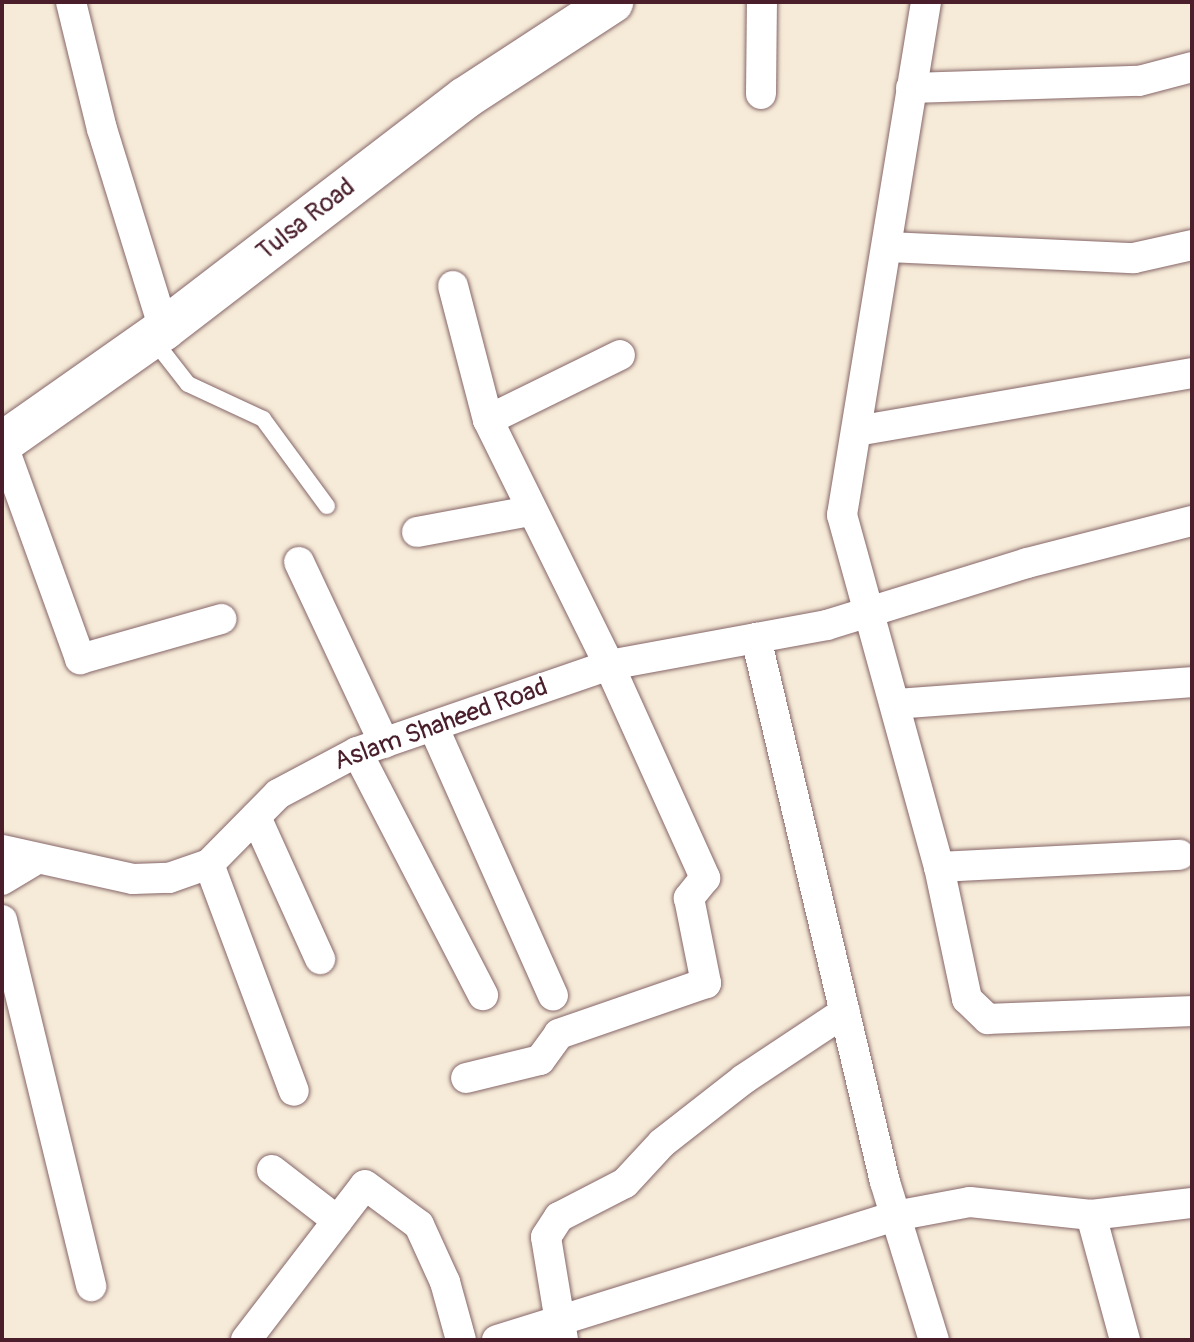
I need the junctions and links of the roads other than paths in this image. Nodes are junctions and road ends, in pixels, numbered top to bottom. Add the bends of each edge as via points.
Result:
1 (71, 2) edge
2 (612, 2) edge
3 (762, 2) edge
4 (926, 2) edge
5 (1192, 67) edge
6 (911, 88) junction
7 (761, 94) dead end
8 (1192, 245) edge
9 (888, 247) junction
10 (453, 286) dead end
11 (158, 334) junction
12 (620, 355) dead end
13 (1192, 373) edge
14 (488, 420) junction
15 (857, 431) junction
16 (2, 443) edge
17 (327, 506) dead end
18 (530, 511) junction
19 (1192, 521) edge
20 (417, 532) dead end
21 (299, 562) dead end
22 (866, 614) junction
23 (221, 619) dead end
24 (756, 638) junction
25 (609, 665) junction
26 (1192, 682) edge
27 (895, 704) junction
28 (433, 726) junction
29 (370, 748) junction
30 (256, 817) junction
31 (2, 850) edge
32 (1180, 855) dead end
33 (34, 861) junction
34 (209, 864) junction
35 (939, 867) junction
36 (2, 880) edge
37 (2, 920) edge
38 (320, 959) dead end
39 (483, 995) dead end
40 (553, 996) dead end
41 (1192, 1011) edge
42 (845, 1012) junction
43 (466, 1078) dead end
44 (294, 1091) dead end
45 (272, 1170) dead end
46 (1192, 1203) edge
47 (1091, 1215) junction
48 (895, 1216) junction
49 (338, 1221) junction
50 (91, 1286) dead end
51 (562, 1328) edge
52 (246, 1340) edge
53 (461, 1340) edge
54 (497, 1340) edge
55 (934, 1340) edge
56 (1125, 1340) edge

1 - 11 street
2 - 11 main road, Tulsa Road via 465,98
3 - 7 street
4 - 6 street
5 - 6 street via 1139,81
6 - 9 street
8 - 9 street via 1134,258
9 - 15 street
10 - 14 street
11 - 16 main road, Tulsa Road
11 - 17 lane via 188,384 263,419
12 - 14 street
13 - 15 street
14 - 18 street
15 - 22 street via 842,515
16 - 23 street via 80,659
18 - 20 street
18 - 25 street
19 - 22 street, Aslam Shaheed Road via 1027,563
21 - 29 street
22 - 24 street, Aslam Shaheed Road
22 - 27 street
24 - 25 street, Aslam Shaheed Road
24 - 42 street
25 - 28 street, Aslam Shaheed Road
25 - 43 street via 705,878 689,898 706,983 559,1034 540,1060
26 - 27 street
27 - 35 street
28 - 29 street, Aslam Shaheed Road
28 - 40 street
29 - 30 street, Aslam Shaheed Road via 278,794
29 - 39 street
30 - 34 street, Aslam Shaheed Road
30 - 38 street
31 - 33 street, Aslam Shaheed Road
32 - 35 street
33 - 34 street, Aslam Shaheed Road via 133,879 169,878
33 - 36 street
34 - 44 street
35 - 41 street via 967,999 978,1014 988,1019
37 - 50 street
42 - 48 street
42 - 51 street via 674,1133 625,1183 559,1217 546,1237
45 - 49 street
46 - 47 street
47 - 48 street via 970,1202
47 - 56 street
48 - 51 street
48 - 55 street
49 - 52 street
49 - 53 street via 365,1185 419,1225 445,1282
51 - 54 street

